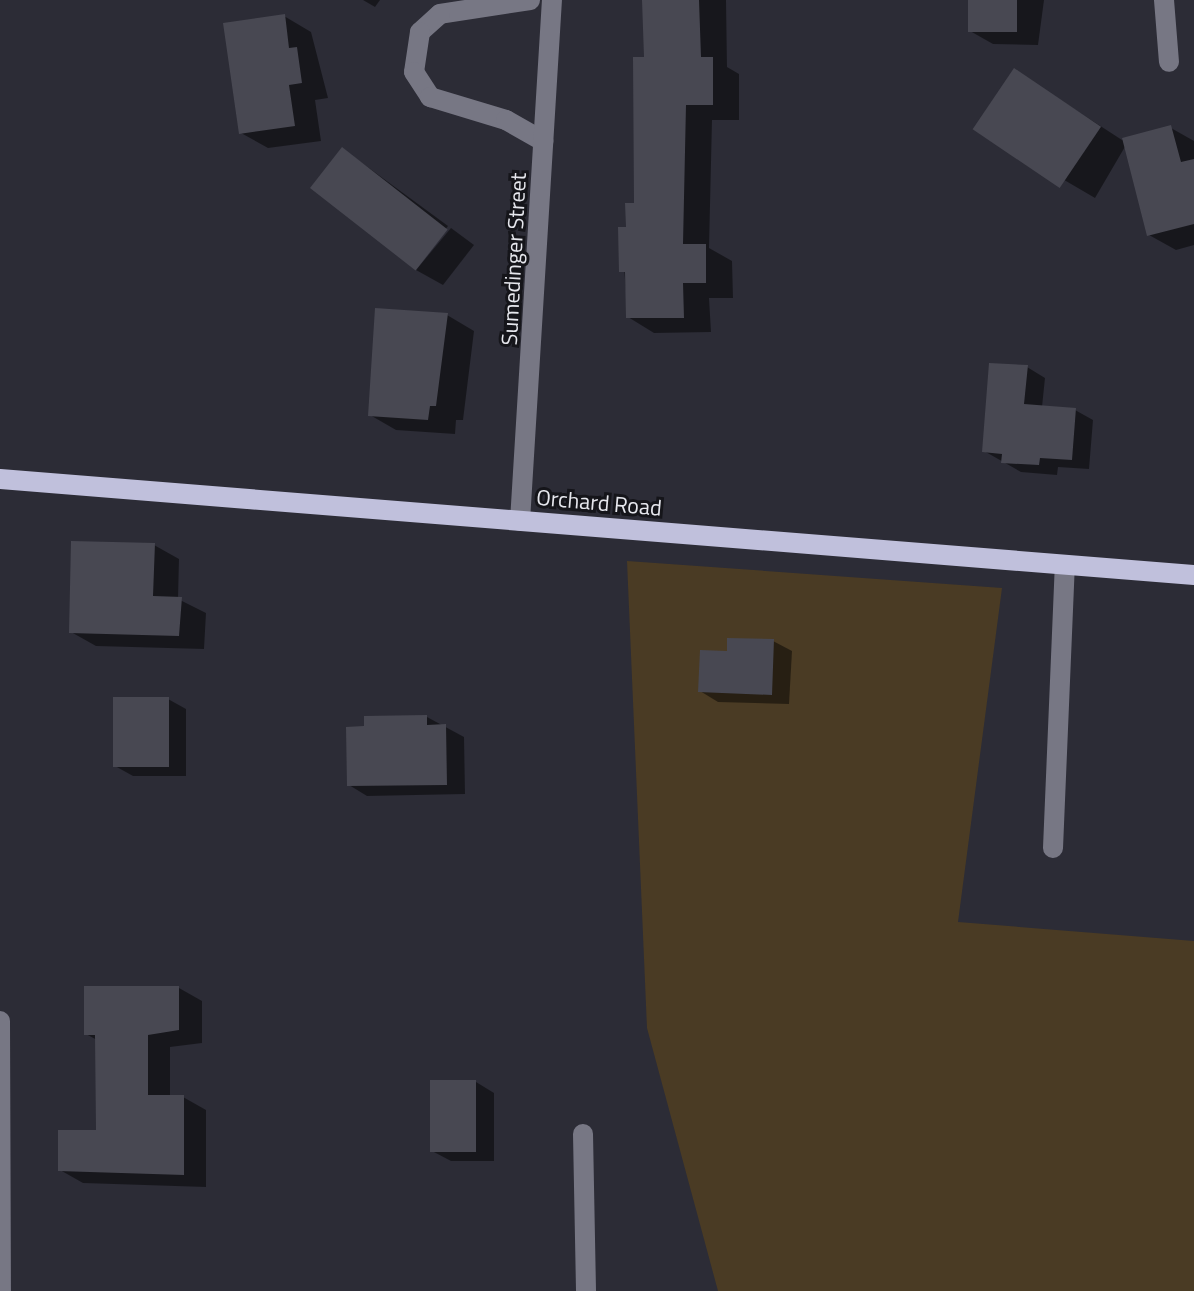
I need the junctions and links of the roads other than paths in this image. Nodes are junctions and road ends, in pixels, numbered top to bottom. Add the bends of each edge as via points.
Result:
1 (530, 0) edge
2 (552, 0) edge
3 (1164, 0) edge
4 (1169, 62) dead end
5 (543, 141) junction
6 (0, 479) edge
7 (520, 521) junction
8 (1065, 565) junction
9 (1194, 575) edge
10 (1053, 848) dead end
11 (0, 1021) edge
12 (583, 1134) dead end
13 (1, 1291) edge
14 (586, 1291) edge

1 - 5 street via 440,14 420,32 414,72 430,97 506,120
2 - 5 street, Sumedinger Street
3 - 4 street
5 - 7 street, Sumedinger Street
6 - 7 main road, Orchard Road
7 - 8 main road, Orchard Road
8 - 9 main road, Orchard Road
8 - 10 street
11 - 13 street
12 - 14 street

